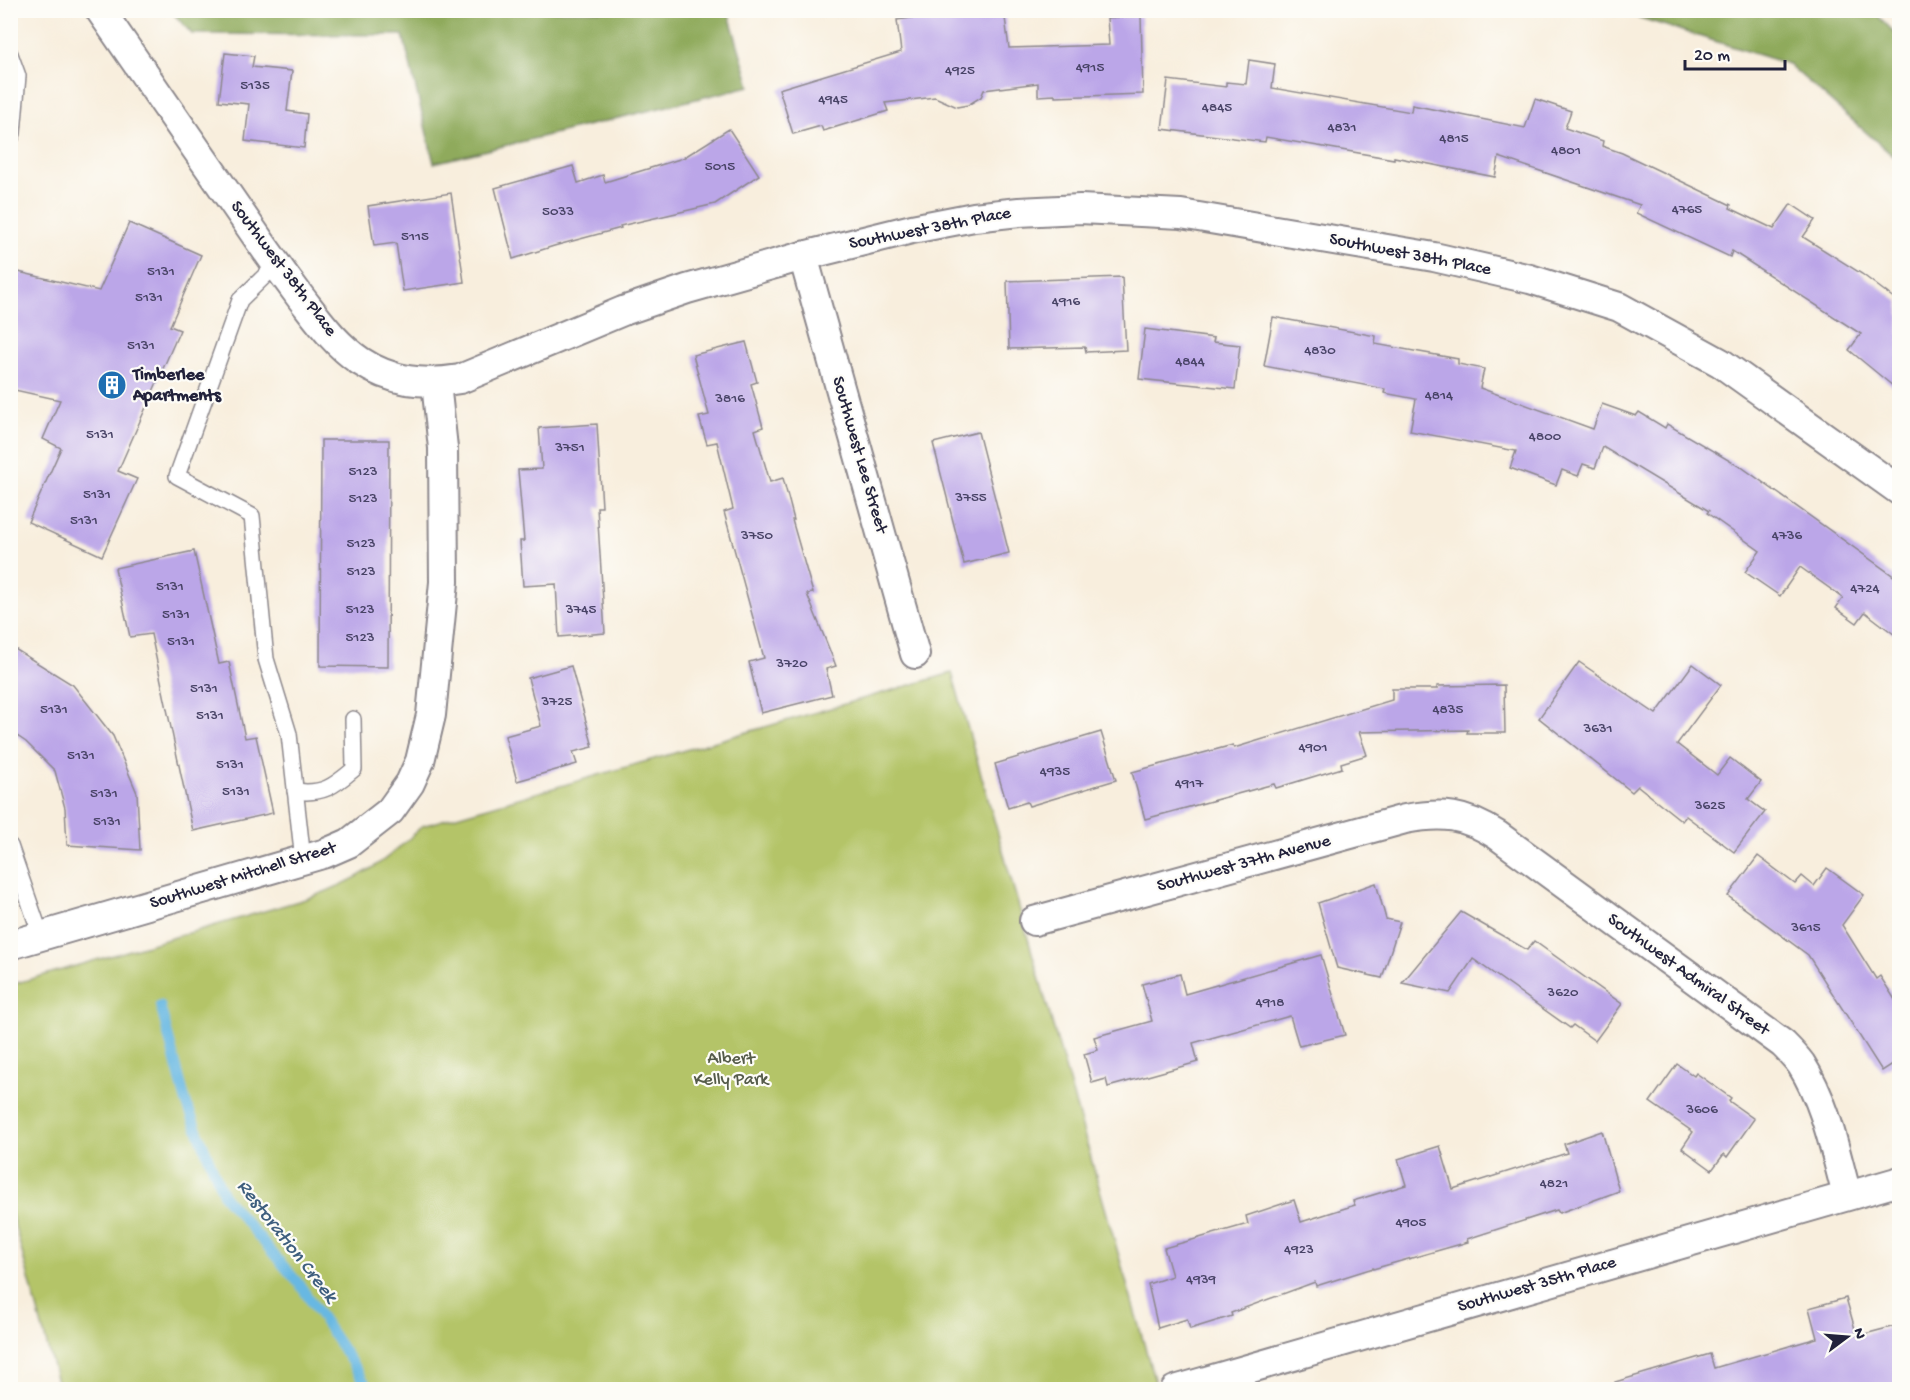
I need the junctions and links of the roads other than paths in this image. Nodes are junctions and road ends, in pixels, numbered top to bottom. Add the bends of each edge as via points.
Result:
1 (100, 10) edge
2 (10, 54) edge
3 (10, 140) edge
4 (803, 256) junction
5 (276, 265) junction
6 (436, 383) junction
7 (1899, 491) edge
8 (915, 654) dead end
9 (353, 719) dead end
10 (295, 791) junction
11 (1454, 816) joint
12 (10, 846) edge
13 (303, 860) junction
14 (1034, 921) dead end
15 (41, 936) junction
16 (10, 945) edge
17 (1899, 1181) edge
18 (1847, 1196) junction
19 (1175, 1389) edge

1 - 5 street, Southwest 38th Place
2 - 3 lane via 18,76
4 - 6 street, Southwest 38th Place via 634,307 460,379
4 - 7 street, Southwest 38th Place via 974,217 1080,209 1181,214 1434,257 1530,279 1619,307 1721,363
4 - 8 street, Southwest Lee Street
5 - 6 street, Southwest 38th Place via 326,330 358,360 395,377
5 - 10 lane via 240,300 177,476 252,516 266,659 289,734
6 - 13 street, Southwest Mitchell Street via 443,448 444,582 431,715 420,761 390,811 367,831 349,843
9 - 10 lane via 354,769 333,786 308,793
10 - 13 lane
11 - 14 street, Southwest 37th Avenue via 1405,819
11 - 18 street, Southwest Admiral Street via 1478,823 1497,835 1783,1044 1801,1063 1814,1088
12 - 15 lane
13 - 15 street, Southwest Mitchell Street
15 - 16 street, Southwest Mitchell Street
17 - 18 street, Southwest 35th Place
18 - 19 street, Southwest 35th Place

